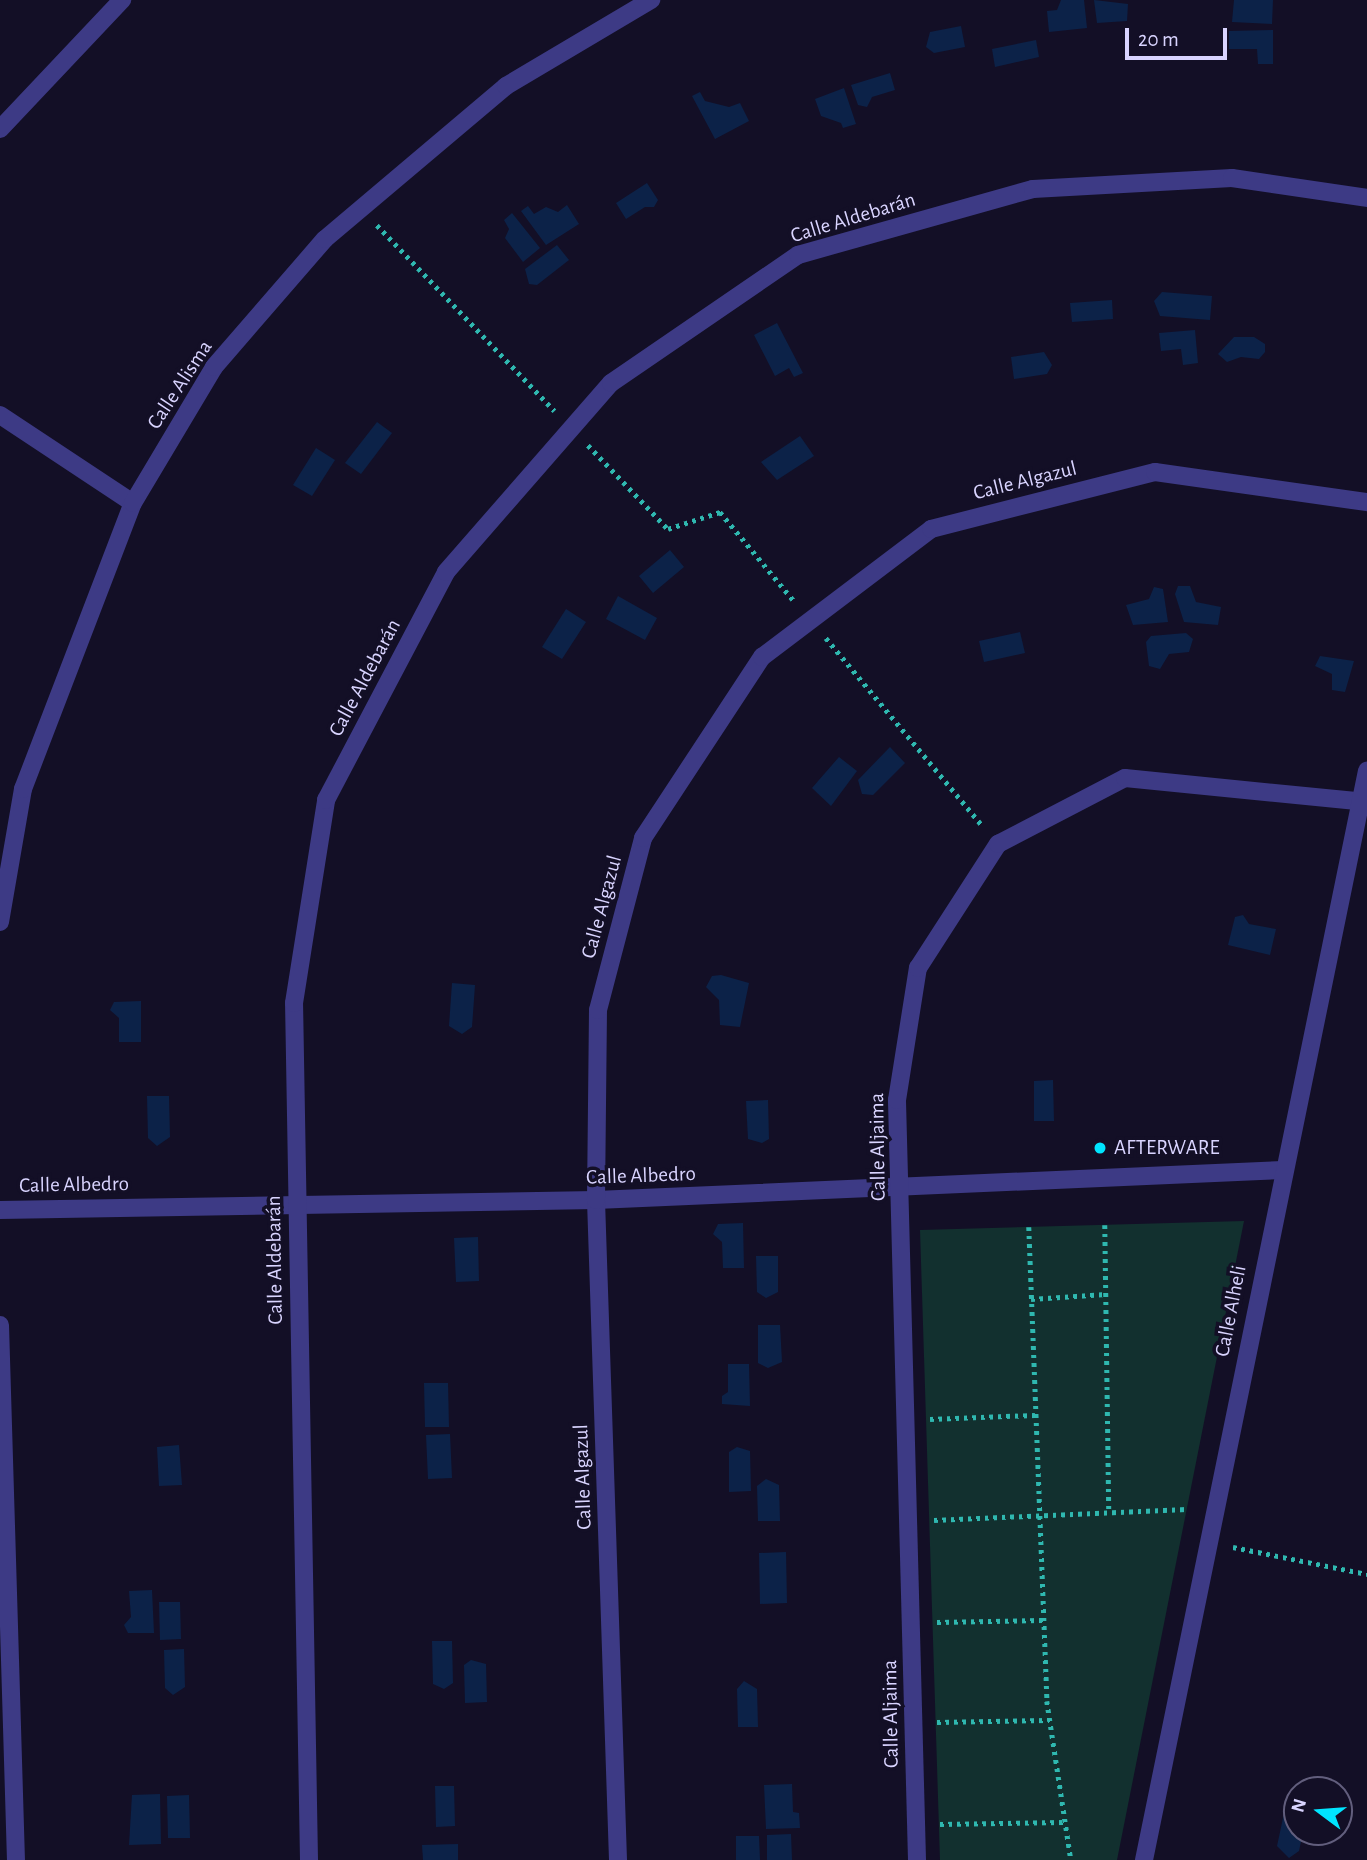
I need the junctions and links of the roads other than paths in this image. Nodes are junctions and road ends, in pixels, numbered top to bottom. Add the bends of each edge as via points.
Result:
1 (122, 0) edge
2 (651, 0) edge
3 (0, 129) edge
4 (1367, 198) edge
5 (0, 415) edge
6 (1367, 502) edge
7 (133, 503) junction
8 (1367, 771) edge
9 (1364, 801) edge
10 (0, 922) edge
11 (1283, 1170) junction
12 (902, 1190) junction
13 (596, 1200) junction
14 (297, 1203) junction
15 (0, 1209) edge
16 (0, 1325) edge
17 (16, 1860) edge
18 (309, 1860) edge
19 (618, 1860) edge
20 (917, 1860) edge
21 (1144, 1860) edge

1 - 3 street
2 - 7 street, Calle Alisma via 506,86 325,239 214,367
4 - 14 street, Calle Aldebarán via 1232,178 1033,189 798,255 611,383 446,572 326,800 295,1003
5 - 7 street
6 - 13 street, Calle Algazul via 1154,472 931,528 762,657 643,838 598,1010
7 - 10 street, Calle Alisma via 23,789
8 - 9 street, Calle Alheli
9 - 11 street, Calle Alheli
9 - 12 street, Calle Aljaima via 1125,778 998,845 918,968 897,1100
11 - 12 street, Calle Albedro
11 - 21 street, Calle Alheli
12 - 13 street, Calle Albedro
12 - 20 street, Calle Aljaima
13 - 14 street, Calle Albedro
13 - 19 street, Calle Algazul
14 - 15 street, Calle Albedro
14 - 18 street, Calle Aldebarán
16 - 17 street

